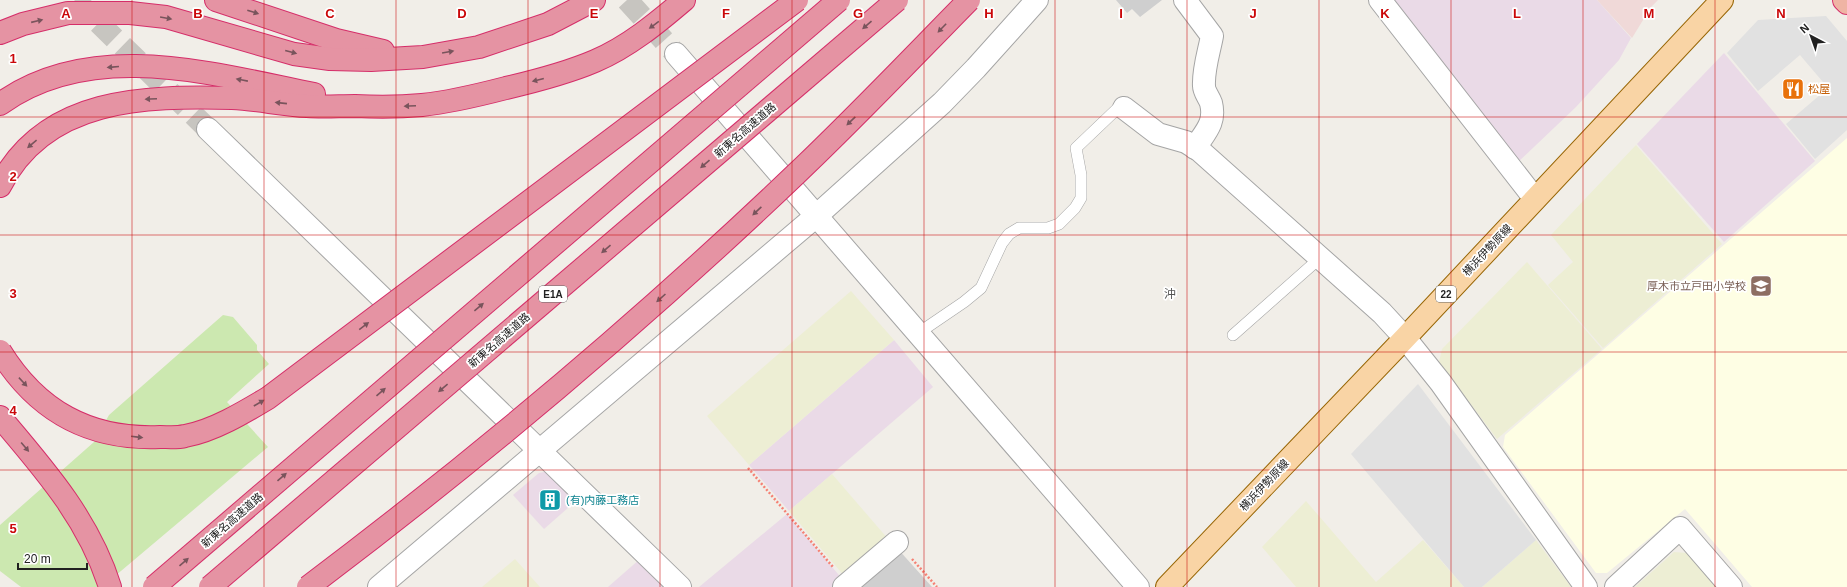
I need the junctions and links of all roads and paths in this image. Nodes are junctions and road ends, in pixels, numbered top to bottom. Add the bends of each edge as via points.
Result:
1 (216, 0) edge
2 (594, 0) edge
3 (684, 0) edge
4 (797, 0) edge
5 (839, 0) edge
6 (897, 0) edge
7 (969, 0) edge
8 (1037, 0) edge
9 (1185, 0) edge
10 (1380, 0) edge
11 (1722, 0) edge
12 (1844, 0) edge
13 (1847, 3) edge
14 (0, 33) edge
15 (676, 54) tunnel mouth
16 (423, 57) junction
17 (0, 104) edge
18 (376, 106) junction
19 (1124, 108) joint
20 (208, 129) tunnel mouth
21 (1195, 148) junction
22 (0, 186) edge
23 (1535, 198) junction
24 (815, 217) junction
25 (1320, 258) junction
26 (917, 334) junction
27 (1233, 335) dead end
28 (1405, 338) junction
29 (0, 351) edge
30 (0, 417) edge
31 (540, 450) junction
32 (748, 468) dead end
33 (897, 542) joint
34 (846, 585) edge
35 (110, 587) edge
36 (154, 587) edge
37 (210, 587) edge
38 (308, 587) edge
39 (379, 587) edge
40 (680, 587) edge
41 (937, 587) edge
42 (1138, 587) edge
43 (1167, 587) edge
44 (1586, 587) edge
45 (1616, 587) edge
46 (1731, 587) edge

1 -> 16 highway via 336,40 378,51
16 -> 2 highway via 479,47 548,24
3 -> 18 highway via 632,41 596,61 554,76 472,97 422,105
29 -> 4 highway, bridge via 13,372 38,398 68,419 104,433 145,438 185,436 225,422 268,398
36 -> 5 highway, 新東名高速道路, bridge
6 -> 37 highway, 新東名高速道路 / E1A, bridge
7 -> 38 highway, bridge via 802,168 648,310 400,518
8 - 24 street via 942,103
9 - 21 street via 1212,36 1204,88 1209,98 1213,120
10 - 23 street
11 - 23 main road, 横浜伊勢原線 / 22
12 - 13 highway
14 -> 16 highway via 23,24 68,13 130,13 166,17 294,54 330,59 371,60
15 - 24 street
18 -> 17 highway via 207,73 126,66 68,73 15,93
18 -> 22 highway via 307,106 233,98 147,99 112,104 80,114 50,129 24,151
19 - 21 street via 1158,134 1186,142
19 - 26 lane via 1118,108 1076,148 1082,175 1081,198 1075,208 1058,224 1048,228 1019,228 1009,234 1002,243 981,288
20 - 31 street
21 - 25 street
23 - 28 main road, 横浜伊勢原線 / 22
24 - 26 street
24 - 31 street
25 - 27 lane
25 - 28 street via 1382,313
26 - 42 street
28 - 43 main road, 横浜伊勢原線 / 22
28 - 44 street via 1441,383
30 -> 35 highway via 72,507 94,544
31 - 39 street
31 - 40 street
32 - 34 path
33 - 34 street
33 - 41 path
45 - 46 street via 1680,528

